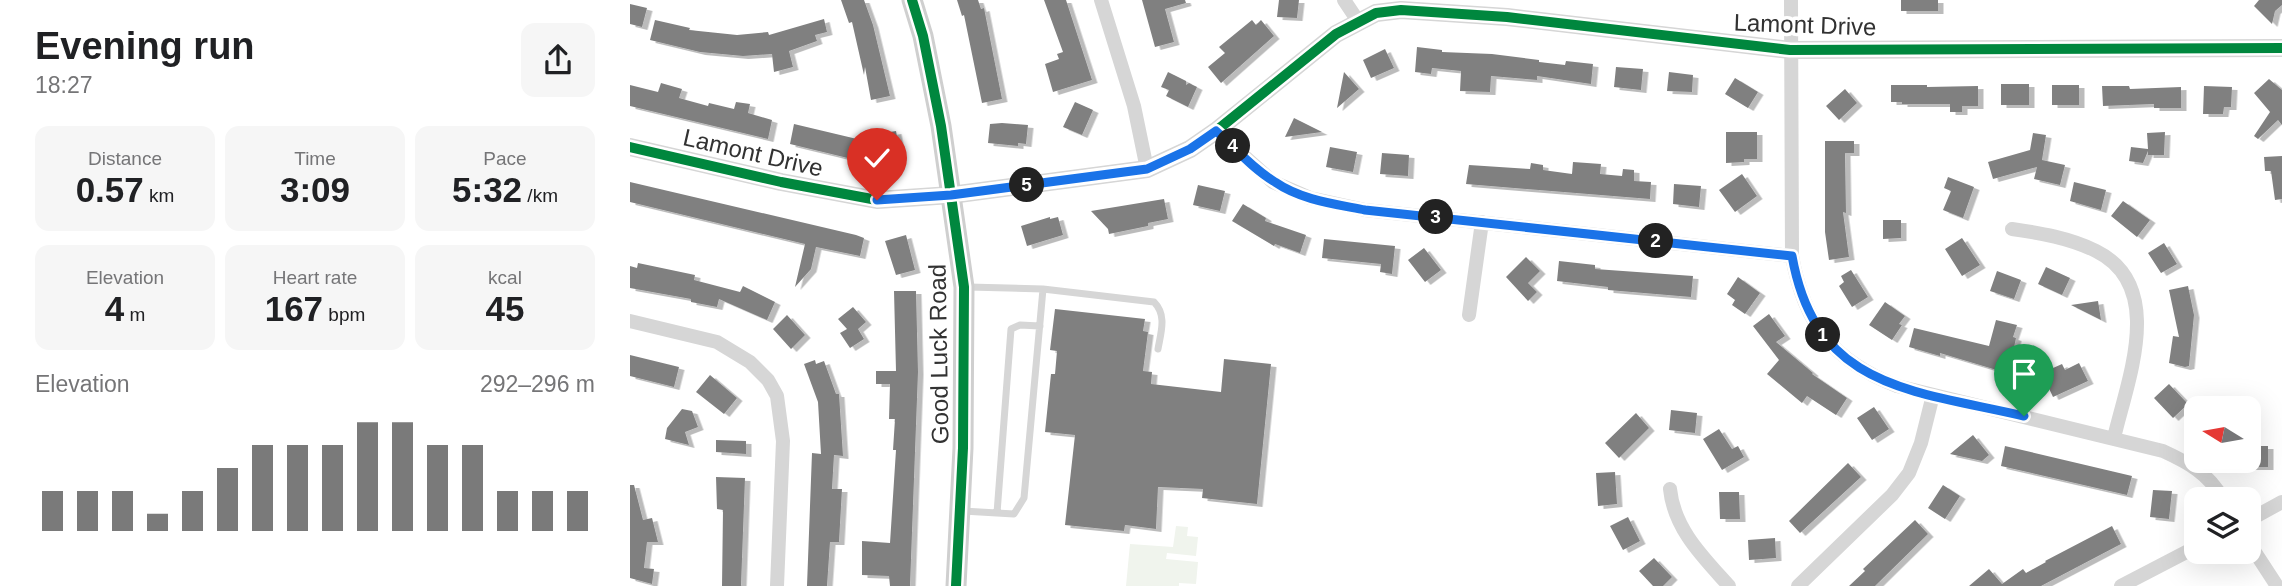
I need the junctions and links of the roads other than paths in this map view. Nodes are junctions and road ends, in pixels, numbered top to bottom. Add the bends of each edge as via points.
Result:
1 (912, 0) edge
2 (1101, 0) edge
3 (1344, 0) edge
4 (1791, 0) edge
5 (1358, 21) junction
6 (2282, 48) edge
7 (1790, 50) junction
8 (1216, 131) junction
9 (630, 147) edge
10 (1147, 169) junction
11 (951, 195) junction
12 (1482, 222) junction
13 (2012, 229) dead end
14 (1792, 256) junction
15 (964, 287) junction
16 (1043, 289) junction
17 (1469, 315) dead end
18 (630, 321) edge
19 (1040, 326) junction
20 (1158, 349) dead end
21 (1933, 395) junction
22 (2114, 438) junction
23 (2213, 487) edge
24 (1670, 489) dead end
25 (2282, 502) edge
26 (960, 511) junction
27 (997, 513) junction
28 (2261, 513) edge
29 (2184, 553) edge
30 (2261, 561) edge
31 (777, 586) edge
32 (956, 586) edge
33 (1729, 586) edge
34 (1798, 586) edge
35 (2121, 586) edge
36 (2277, 586) edge

1 - 11 main road, Good Luck Road via 923,36
2 - 10 street via 1134,106
3 - 5 street
4 - 7 street
5 - 7 street, Lamont Drive via 1376,13 1434,11
5 - 8 street, Lamont Drive
6 - 7 street, Lamont Drive
7 - 14 street
8 - 10 street, Lamont Drive
8 - 12 street via 1273,182 1310,198 1365,210
9 - 11 street, Lamont Drive via 854,197
10 - 11 street, Lamont Drive
11 - 15 main road, Good Luck Road
12 - 14 street
12 - 17 street
13 - 22 street via 2097,251 2130,286 2137,308 2137,336
14 - 21 street via 1807,305 1824,337 1841,355 1874,377
15 - 16 lane
15 - 26 main road, Good Luck Road
16 - 19 lane
16 - 20 lane via 1154,302 1163,318
18 - 31 street via 717,342 750,362 777,396 783,441
19 - 27 lane via 1024,498 1014,514
19 - 27 lane via 1011,329
21 - 22 street
21 - 34 street via 1909,473
22 - 23 street via 2190,464
24 - 33 street via 1672,506 1695,548
25 - 28 street
26 - 27 lane
26 - 32 main road, Good Luck Road
29 - 35 street
30 - 36 street

